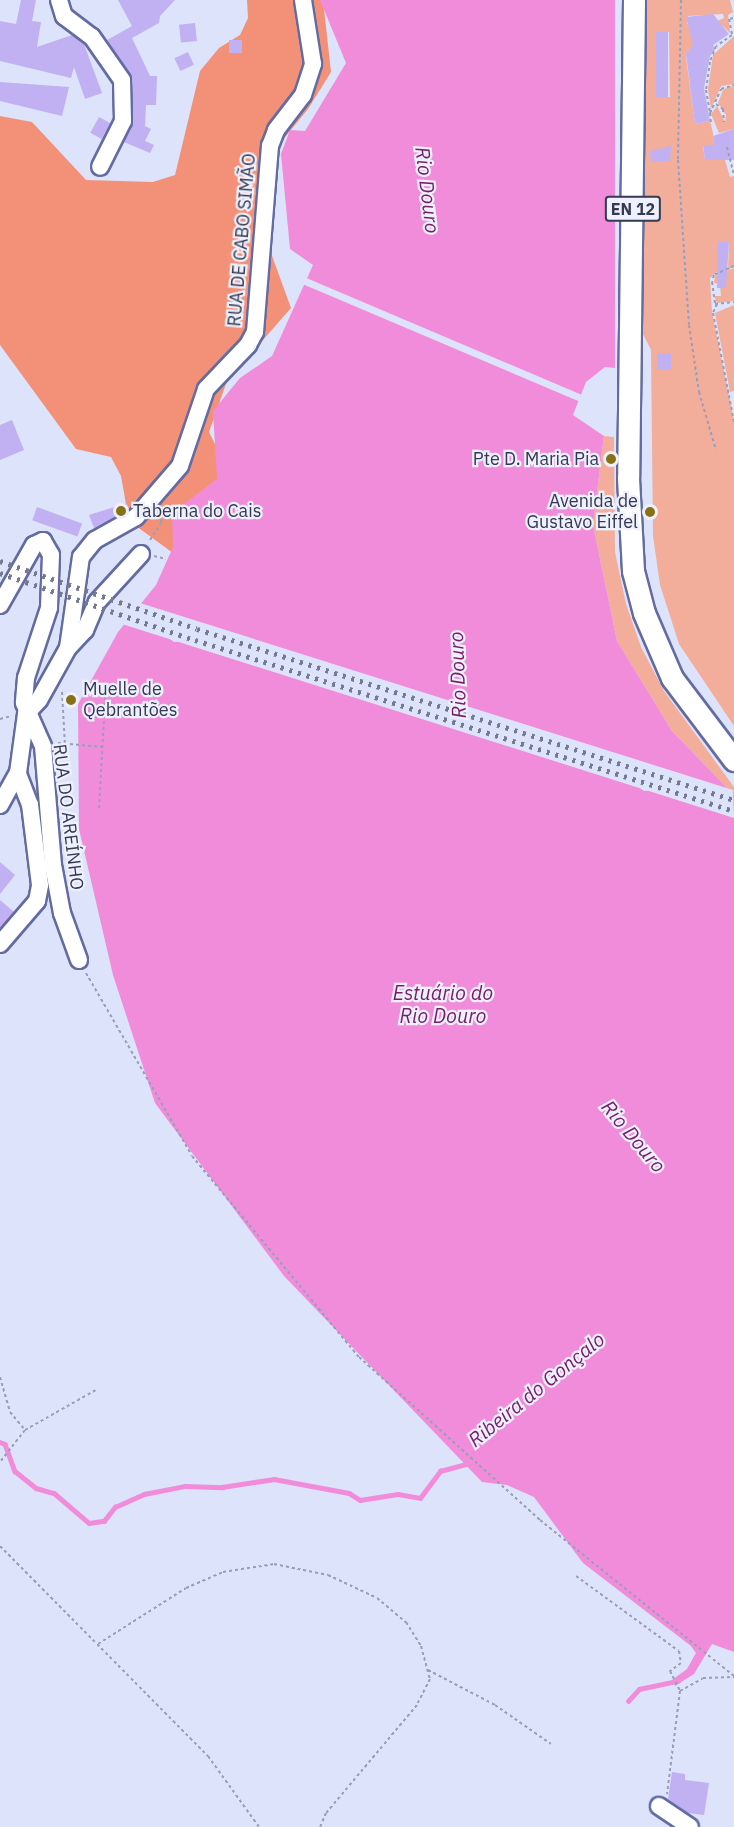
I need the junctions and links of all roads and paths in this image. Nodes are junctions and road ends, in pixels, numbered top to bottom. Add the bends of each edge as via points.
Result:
1 (59, 0) edge
2 (303, 0) edge
3 (634, 0) edge
4 (681, 0) edge
5 (733, 18) edge
6 (734, 85) edge
7 (716, 104) junction
8 (710, 113) junction
9 (724, 122) dead end
10 (711, 125) dead end
11 (727, 147) dead end
12 (100, 167) dead end
13 (734, 175) edge
14 (734, 267) edge
15 (734, 302) edge
16 (717, 304) junction
17 (734, 392) edge
18 (729, 394) junction
19 (734, 422) edge
20 (716, 450) dead end
21 (141, 554) dead end
22 (0, 605) edge
23 (68, 648) junction
24 (106, 682) dead end
25 (63, 684) dead end
26 (26, 714) junction
27 (103, 747) junction
28 (734, 760) edge
29 (18, 773) junction
30 (0, 805) edge
31 (99, 808) dead end
32 (0, 944) edge
33 (79, 960) joint
34 (0, 1377) edge
35 (96, 1390) dead end
36 (25, 1430) junction
37 (0, 1462) edge
38 (0, 1546) edge
39 (576, 1576) dead end
40 (98, 1644) junction
41 (428, 1670) junction
42 (734, 1676) edge
43 (680, 1690) junction
44 (551, 1744) dead end
45 (662, 1808) joint
46 (684, 1825) edge
47 (259, 1827) edge
48 (320, 1827) edge

1 - 12 street via 64,16 92,37 122,80 123,121
2 - 23 street, RUA DE CABO SIMÃO via 313,64 303,95 276,130 270,146 255,332 248,345 206,389 180,466 128,524 95,540 81,557
3 - 28 main road, EN 12 via 630,538 644,613 672,678
4 - 20 path via 678,160 689,325 699,392
5 - 8 path via 729,19 732,36 716,46 710,62 706,90
6 - 7 path via 721,89
7 - 8 path
7 - 9 path via 723,109
8 - 10 path
11 - 13 path
14 - 16 path via 714,275
15 - 16 path
16 - 18 path via 713,313
17 - 18 path
18 - 19 path
21 - 23 street via 97,602 84,630
22 - 26 street via 34,545 43,541 51,555 49,608 26,678
23 - 26 street via 39,700
24 - 27 path
25 - 27 path via 60,707 65,745
26 - 29 street
26 - 33 street, RUA DO AREÍNHO via 43,746 53,865 62,913
27 - 31 path
29 - 30 street
29 - 32 street via 30,805 39,885 37,901
33 - 42 path via 192,1156 359,1357 540,1520
34 - 36 path via 10,1412
35 - 36 path
36 - 37 path
38 - 40 path
39 - 43 path via 679,1652 681,1663 670,1671
40 - 41 path via 195,1584 223,1572 274,1564 328,1575 377,1598 406,1622 421,1646
40 - 47 path via 208,1756
41 - 44 path via 495,1705
41 - 48 path via 430,1679 417,1705 326,1813
42 - 43 path via 703,1678
43 - 45 path
45 - 46 street

